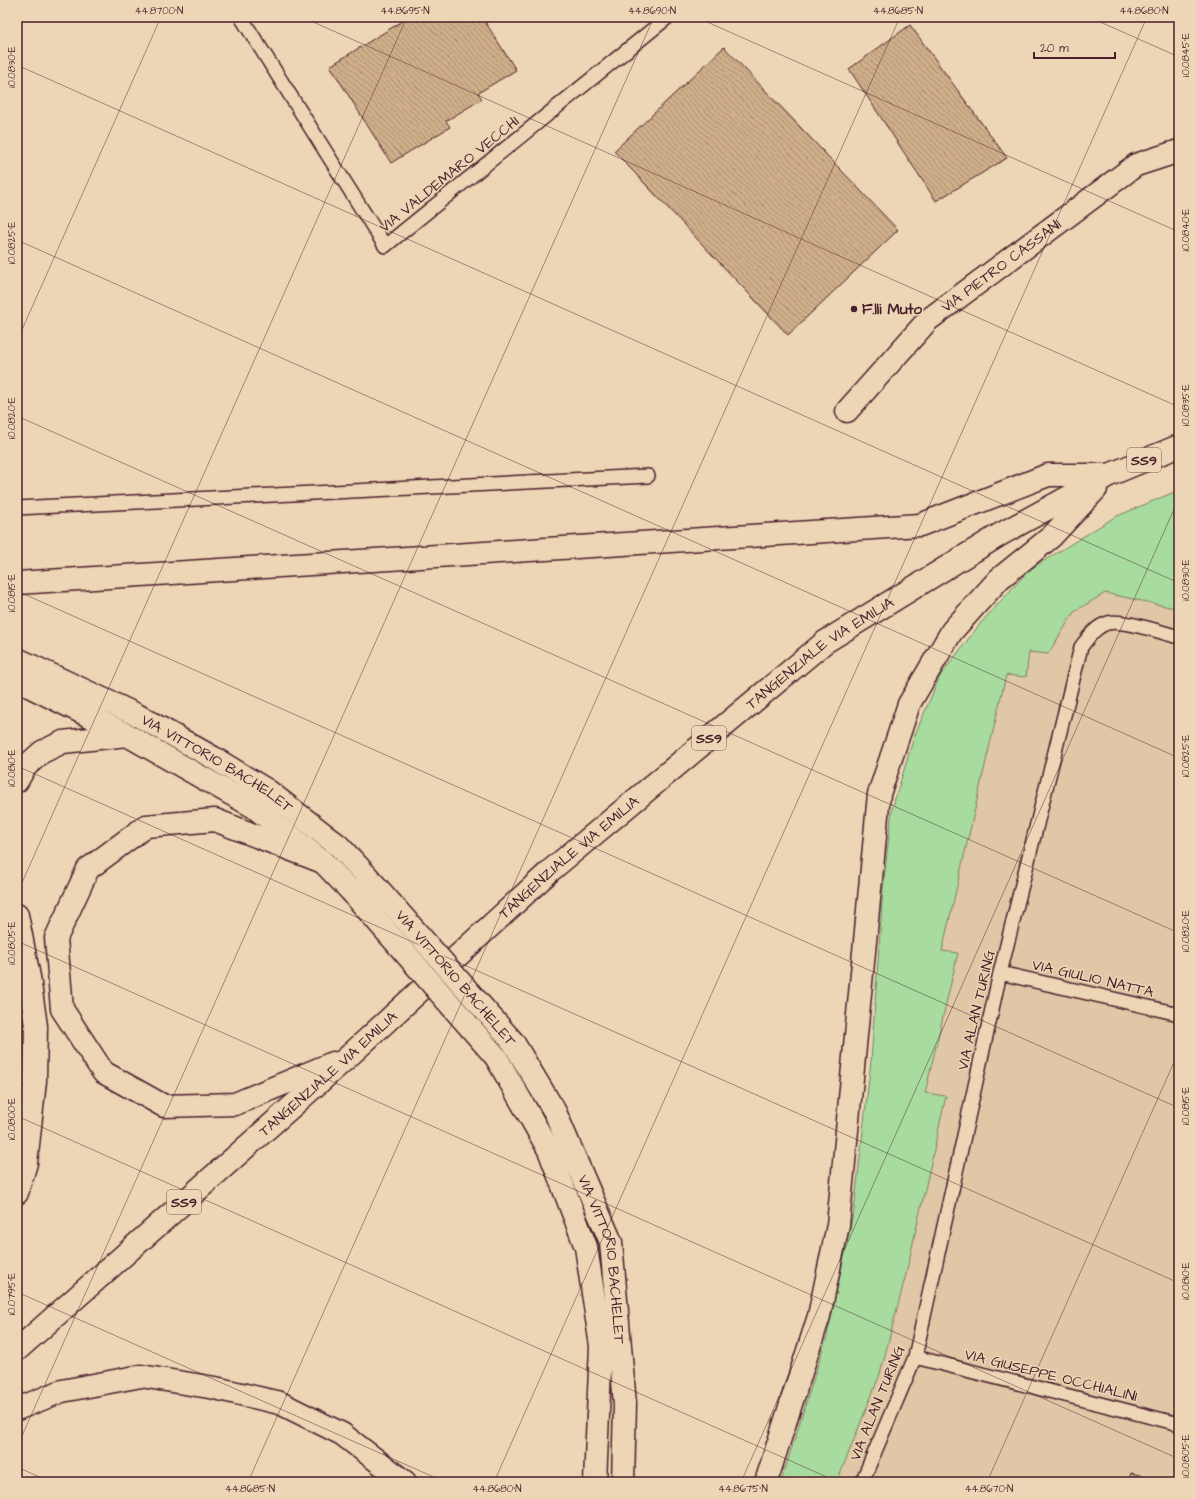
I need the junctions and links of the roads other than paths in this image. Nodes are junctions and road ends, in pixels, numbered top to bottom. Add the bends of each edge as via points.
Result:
1 (241, 17) edge
2 (668, 17) edge
3 (1179, 151) edge
4 (847, 411) dead end
5 (1179, 446) edge
6 (1109, 475) junction
7 (648, 476) dead end
8 (17, 508) edge
9 (17, 583) edge
10 (1179, 637) edge
11 (17, 659) edge
12 (17, 680) edge
13 (127, 735) junction
14 (212, 757) junction
15 (17, 781) edge
16 (322, 862) junction
17 (17, 915) edge
18 (1000, 973) junction
19 (1179, 1014) edge
20 (350, 1055) junction
21 (17, 1193) edge
22 (17, 1350) edge
23 (915, 1357) junction
24 (17, 1409) edge
25 (1179, 1424) edge
26 (405, 1482) edge
27 (595, 1482) edge
28 (623, 1482) edge
29 (766, 1482) edge
30 (862, 1482) edge

1 - 2 lane, VIA VALDEMARO VECCHI via 385,246
3 - 4 main road, VIA PIETRO CASSANI via 1136,165 928,320
5 - 6 main road, TANGENZIALE VIA EMILIA / SS9
6 - 9 main road via 1048,475 920,525
6 - 20 main road, TANGENZIALE VIA EMILIA / SS9 via 1001,534 825,642 550,871
6 - 29 main road via 1051,537 1000,579 952,631 909,704 879,794 838,1225 819,1316
7 - 8 lane
10 - 18 lane, VIA ALAN TURING via 1125,623 1108,623 1093,632 1081,647
11 - 14 main road, VIA VITTORIO BACHELET via 138,715
12 - 13 main road, VIA VITTORIO BACHELET
13 - 14 main road
13 - 15 main road via 63,742 42,752 25,767
13 - 16 main road, VIA VITTORIO BACHELET via 254,807
14 - 28 main road, VIA VITTORIO BACHELET, bridge via 268,791 339,846 513,1042 555,1112 611,1242 625,1404
16 - 20 main road via 215,820 146,826 88,869 56,938 62,1009 103,1072 164,1106 235,1104
16 - 27 main road, VIA VITTORIO BACHELET, bridge via 351,891 496,1057 549,1150 586,1247 601,1346
17 - 21 main road via 30,977 36,1026 34,1082 26,1163
18 - 19 lane, VIA GIULIO NATTA
18 - 23 lane, VIA ALAN TURING
20 - 22 main road, TANGENZIALE VIA EMILIA / SS9
23 - 25 lane, VIA GIUSEPPE OCCHIALINI
23 - 30 lane, VIA ALAN TURING
24 - 26 main road via 62,1390 142,1376 215,1388 280,1403 342,1434

